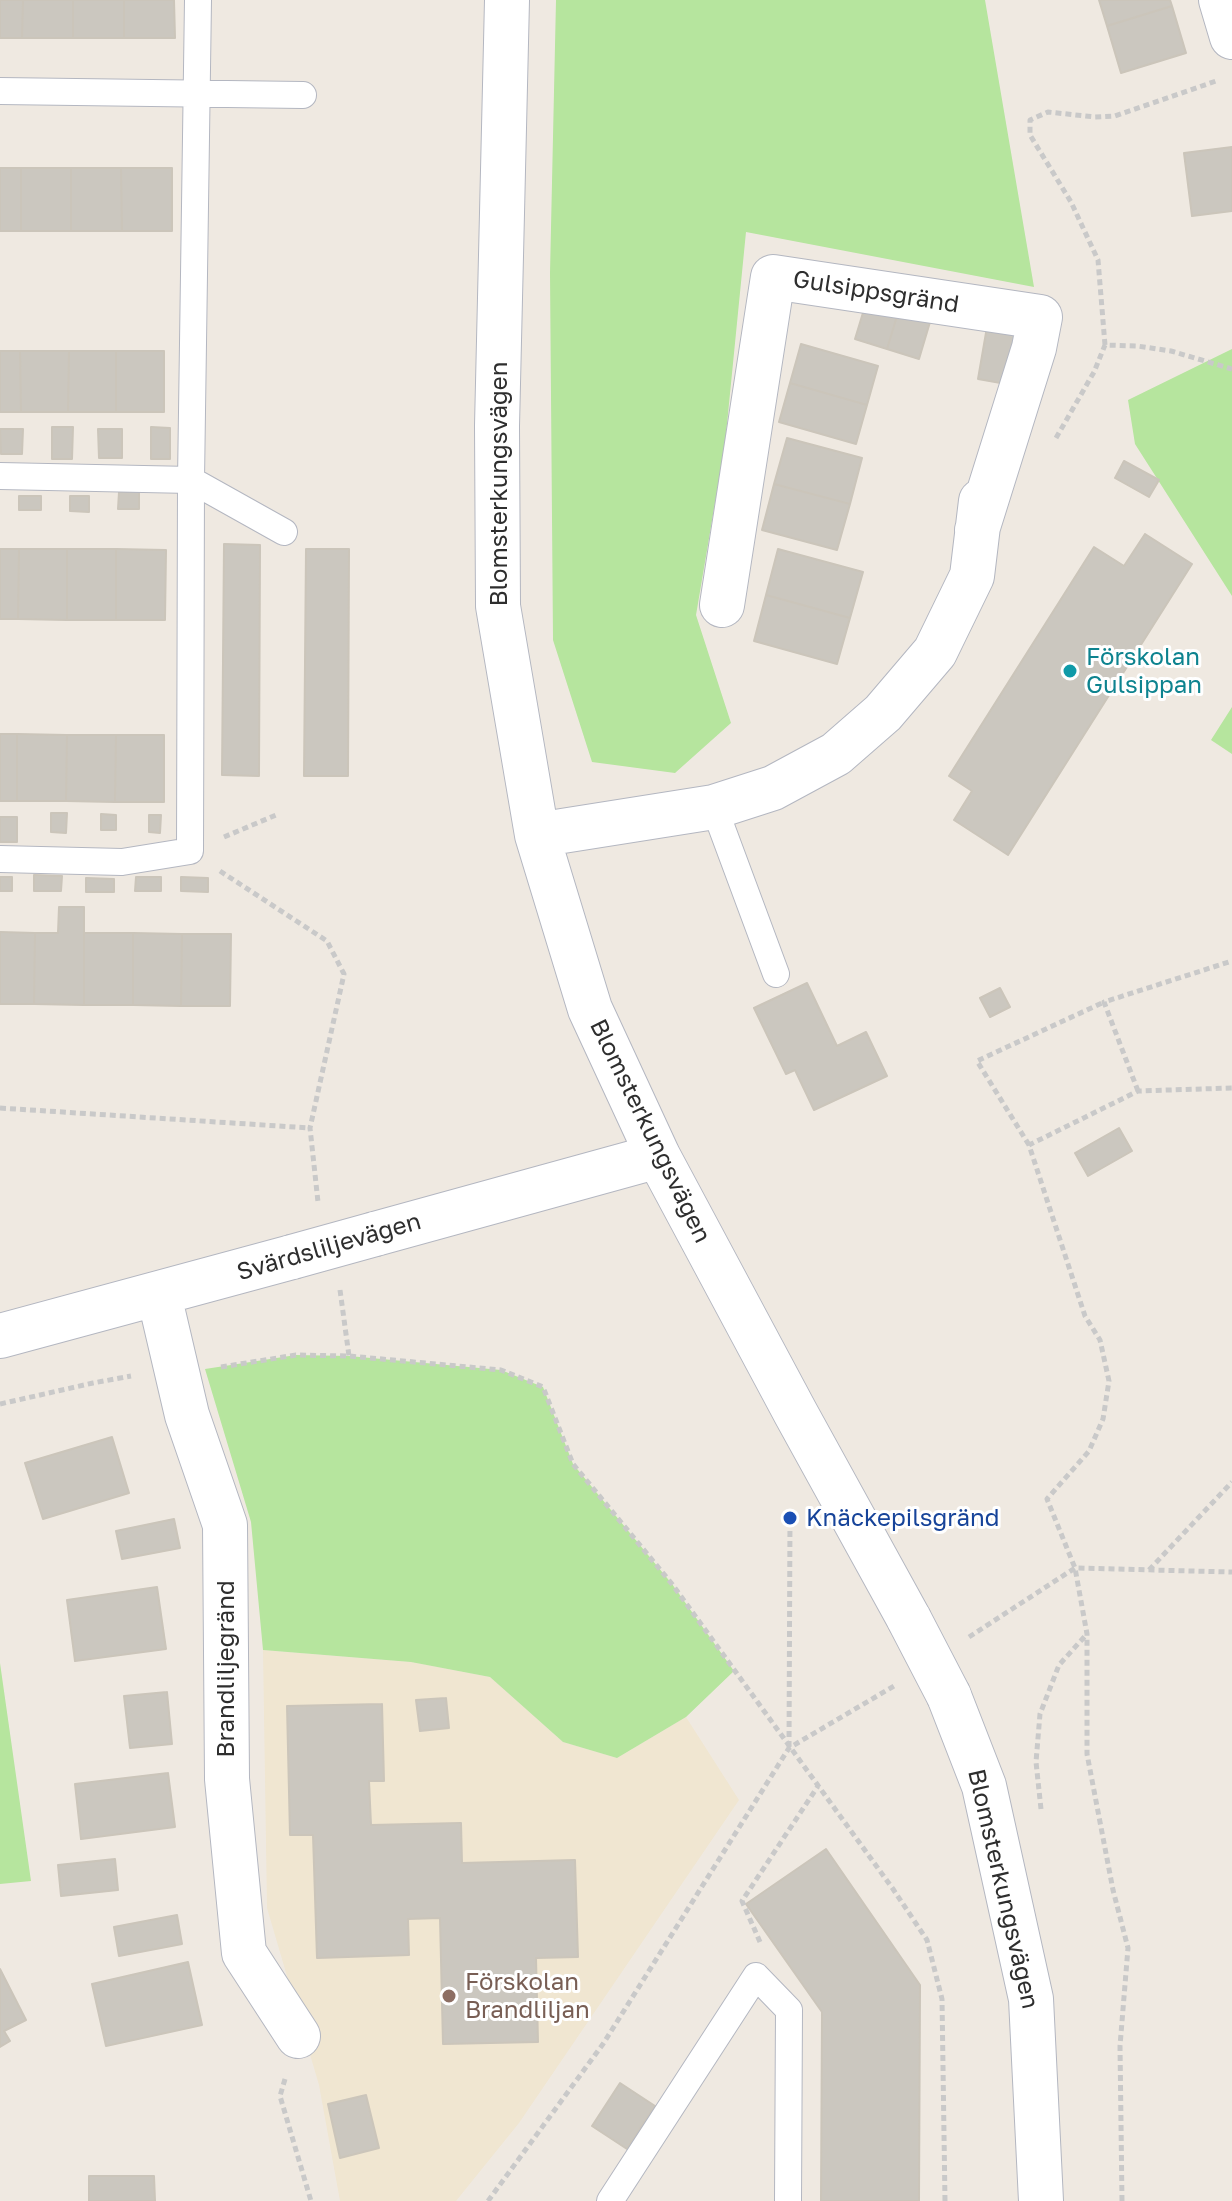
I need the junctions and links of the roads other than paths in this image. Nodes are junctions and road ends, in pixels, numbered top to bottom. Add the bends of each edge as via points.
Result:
1 (198, 0) edge
2 (507, 0) edge
3 (1221, 0) edge
4 (1232, 37) edge
5 (0, 91) edge
6 (196, 93) junction
7 (303, 95) dead end
8 (0, 476) edge
9 (191, 480) junction
10 (284, 532) dead end
11 (722, 605) dead end
12 (714, 807) junction
13 (537, 835) junction
14 (0, 859) edge
15 (776, 974) dead end
16 (658, 1156) junction
17 (159, 1295) junction
18 (0, 1336) edge
19 (298, 2036) road end
20 (610, 2201) edge
21 (788, 2201) edge
22 (1041, 2201) edge

1 - 6 lane
2 - 13 street, Blomsterkungsvägen via 498,606
3 - 4 street
5 - 6 lane
6 - 7 lane
6 - 9 lane
8 - 9 lane
9 - 10 lane
9 - 14 lane via 190,851 122,862
11 - 12 street, Gulsippsgränd via 773,277 1040,317 980,510 972,576 935,652 883,713 836,754 773,788
12 - 13 street, Gulsippsgränd
12 - 15 lane
13 - 16 street, Blomsterkungsvägen via 590,1009
16 - 17 street, Svärdsliljevägen, bridge
16 - 22 street, Blomsterkungsvägen, bridge via 949,1696 984,1786 1031,1999
17 - 18 street, Svärdsliljevägen
17 - 19 street, Brandliljegränd via 187,1415 225,1525 227,1779 244,1953
20 - 21 lane via 756,1976 789,2010

